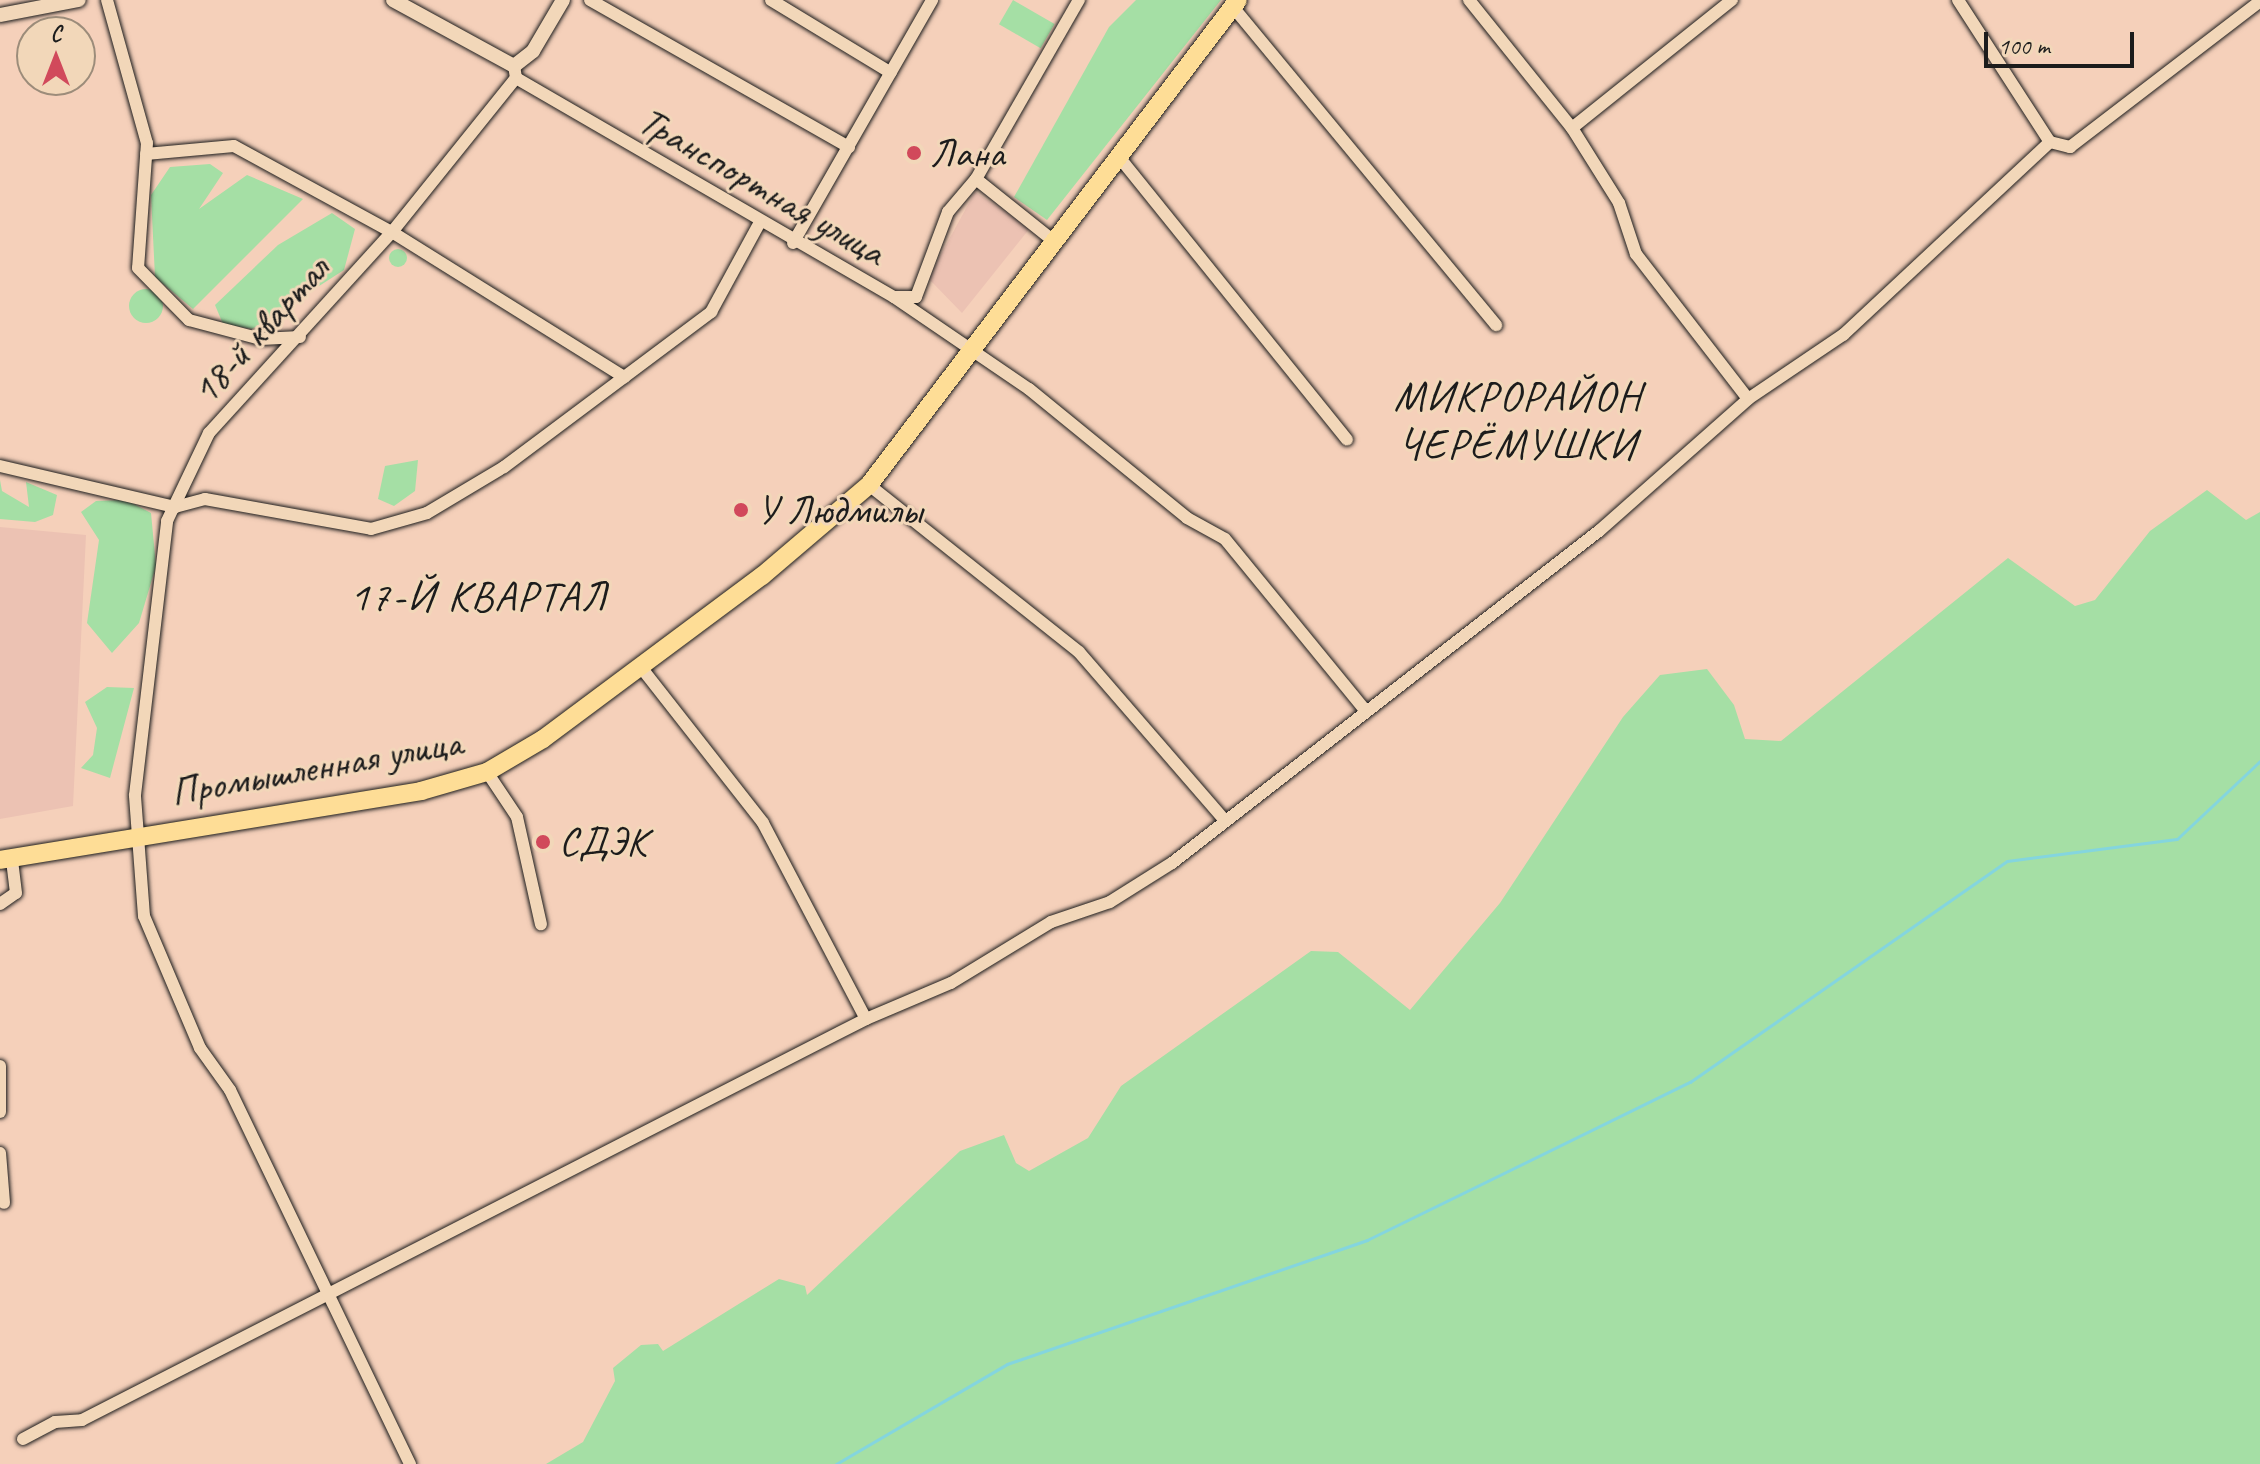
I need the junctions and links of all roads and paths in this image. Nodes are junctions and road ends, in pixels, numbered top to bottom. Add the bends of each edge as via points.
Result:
1 (79, 0) edge
2 (107, 0) edge
3 (393, 0) edge
4 (563, 0) edge
5 (590, 0) edge
6 (771, 0) edge
7 (932, 0) edge
8 (1079, 0) edge
9 (1469, 0) edge
10 (1732, 0) edge
11 (1958, 0) edge
12 (2260, 1) edge
13 (1235, 3) edge
14 (413, 5) edge
15 (0, 15) edge
16 (515, 72) junction
17 (891, 73) junction
18 (1572, 128) junction
19 (2050, 142) junction
20 (849, 147) junction
21 (146, 154) junction
22 (1119, 157) junction
23 (976, 179) junction
24 (759, 224) junction
25 (392, 232) junction
26 (1055, 242) junction
27 (793, 243) junction
28 (894, 297) junction
29 (1496, 325) dead end
30 (300, 337) junction
31 (973, 353) junction
32 (624, 377) junction
33 (1748, 399) junction
34 (1347, 440) dead end
35 (0, 466) edge
36 (869, 485) junction
37 (175, 507) junction
38 (640, 666) junction
39 (1364, 709) junction
40 (487, 772) junction
41 (1223, 818) junction
42 (133, 836) junction
43 (6, 859) edge
44 (0, 904) edge
45 (541, 924) dead end
46 (866, 1019) junction
47 (0, 1066) edge
48 (0, 1112) edge
49 (0, 1153) edge
50 (4, 1203) dead end
51 (325, 1291) junction
52 (23, 1439) dead end
53 (410, 1464) edge

1 - 15 street
2 - 21 street
3 - 14 street, Транспортная улица
4 - 16 street
5 - 20 street
6 - 17 street
7 - 17 street
8 - 23 street
9 - 18 street
10 - 18 street
11 - 19 street
12 - 19 street via 2103,126 2070,147
13 - 22 main road, Промышленная улица
13 - 29 street
14 - 16 street, Транспортная улица
16 - 24 street, Транспортная улица
16 - 25 street, 18-й квартал
17 - 20 street
18 - 33 street via 1619,203 1636,254
19 - 33 street via 1843,335
20 - 27 street
21 - 25 street via 234,146
21 - 30 street via 138,268 189,320 261,339
22 - 26 main road, Промышленная улица
22 - 34 street
23 - 26 street
23 - 28 street via 948,212 916,297
24 - 27 street, Транспортная улица
24 - 32 street via 711,312
25 - 30 street, 18-й квартал
25 - 32 street
26 - 31 main road, Промышленная улица
27 - 28 street, Транспортная улица
28 - 31 street, Транспортная улица
30 - 37 street, 18-й квартал via 209,433
31 - 36 main road, Промышленная улица
31 - 39 street, Транспортная улица via 1225,539
32 - 37 street via 504,467 427,513 371,529 205,499
33 - 39 street via 1599,531
35 - 37 street
36 - 38 main road, Промышленная улица
36 - 41 street via 1079,652
37 - 42 street, 18-й квартал via 167,521
38 - 40 main road, Промышленная улица
38 - 46 street via 763,823
39 - 41 street
40 - 42 main road, Промышленная улица via 421,791
40 - 45 street via 517,817
41 - 46 street via 1172,863 1110,902 1051,922 951,983
42 - 43 main road, Промышленная улица
42 - 51 street, 18-й квартал via 144,916 200,1048 230,1090
43 - 44 street via 16,893
46 - 51 street
47 - 48 street
49 - 50 street
51 - 52 street via 82,1420 55,1422
51 - 53 street, 18-й квартал

